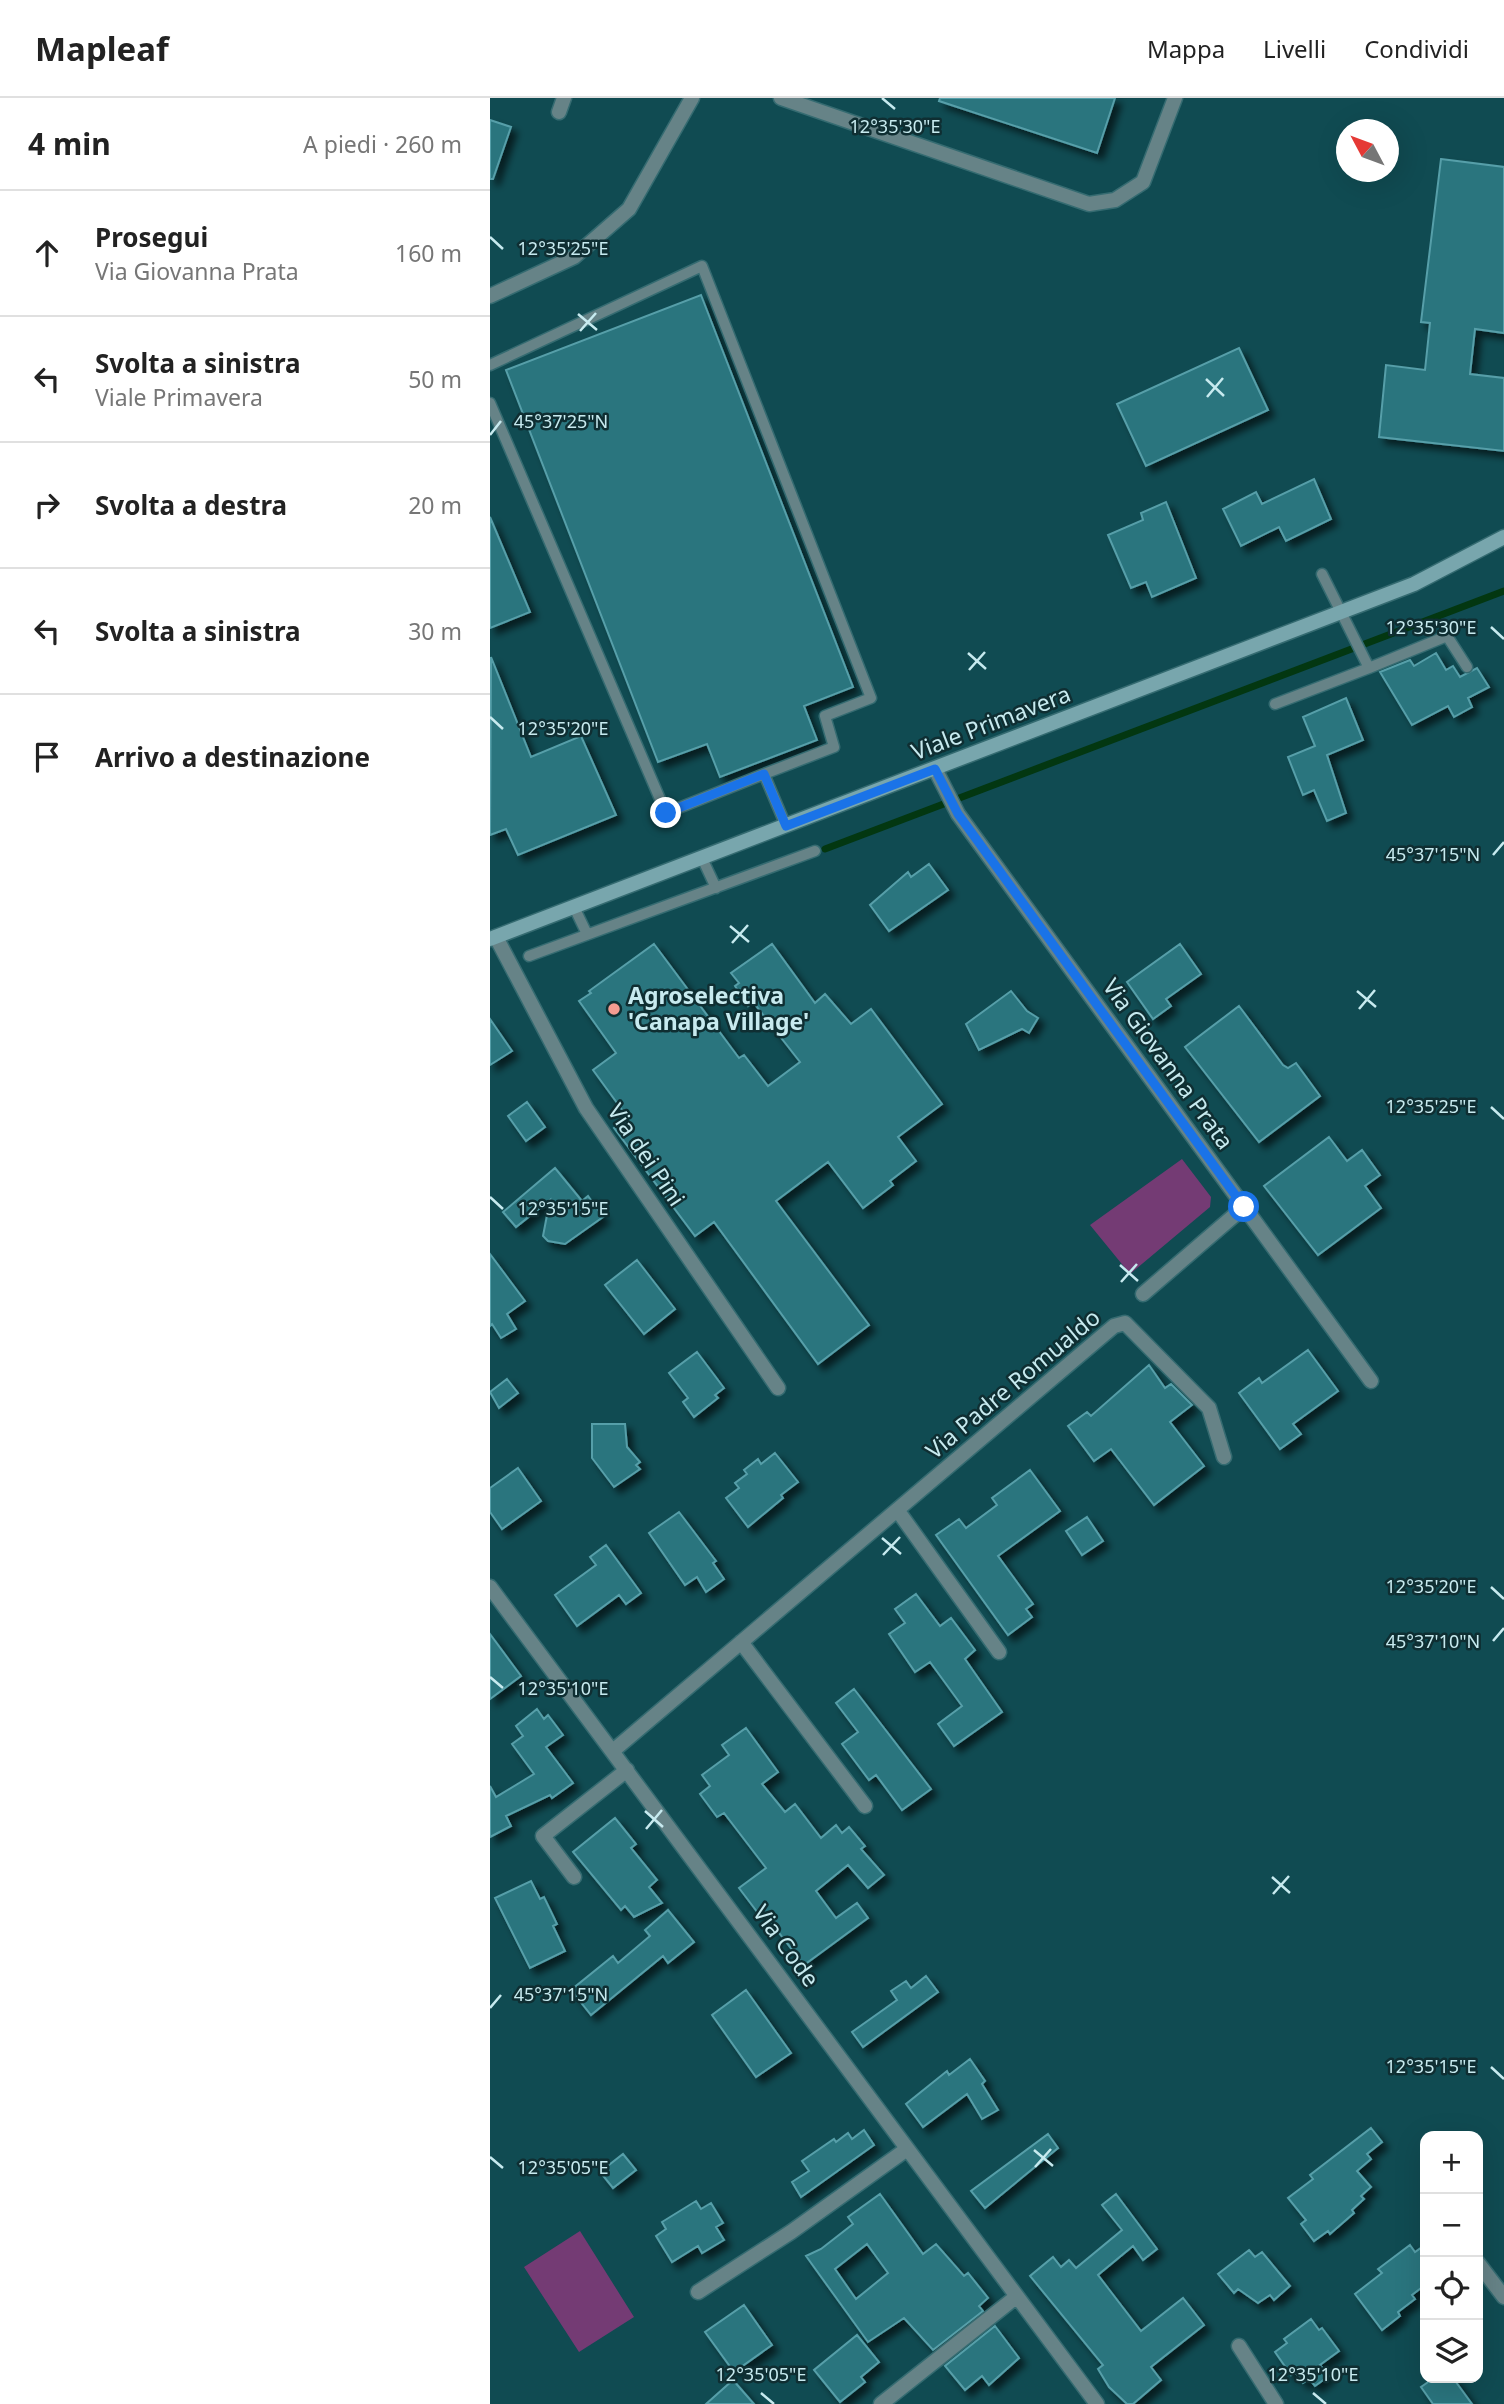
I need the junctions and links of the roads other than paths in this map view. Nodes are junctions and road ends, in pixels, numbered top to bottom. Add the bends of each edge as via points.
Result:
1 (692, 98) edge
2 (781, 98) edge
3 (1175, 98) edge
4 (490, 296) edge
5 (490, 365) edge
6 (490, 403) edge
7 (1504, 537) edge
8 (1322, 574) dead end
9 (1341, 611) junction
10 (1367, 664) junction
11 (1467, 667) dead end
12 (1275, 704) dead end
13 (764, 774) junction
14 (938, 775) junction
15 (786, 826) junction
16 (815, 851) dead end
17 (702, 858) junction
18 (716, 888) junction
19 (574, 907) junction
20 (587, 934) junction
21 (493, 938) edge
22 (528, 956) dead end
23 (1244, 1207) junction
24 (1143, 1294) dead end
25 (1371, 1381) dead end
26 (778, 1388) dead end
27 (1224, 1457) dead end
28 (898, 1511) junction
29 (490, 1587) edge
30 (741, 1642) junction
31 (999, 1652) dead end
32 (614, 1750) junction
33 (627, 1770) junction
34 (865, 1806) dead end
35 (574, 1877) dead end
36 (907, 2149) junction
37 (1483, 2270) edge
38 (698, 2292) dead end
39 (1016, 2297) junction
40 (1504, 2297) edge
41 (1240, 2346) dead end
42 (881, 2404) edge
43 (1097, 2404) edge
44 (1276, 2404) edge

1 - 4 street via 629,209 574,257
2 - 3 street via 1089,204 1115,200 1143,182
5 - 13 lane via 702,266 871,698 825,716 834,747
6 - 13 lane via 666,813
7 - 9 main road, Viale Primavera via 1438,573
8 - 9 lane
9 - 10 lane
9 - 14 main road, Viale Primavera
10 - 11 lane via 1447,636
10 - 12 lane
13 - 15 lane
14 - 15 main road, Viale Primavera
14 - 23 street, Via Giovanna Prata via 958,814
15 - 17 main road, Viale Primavera
16 - 18 lane
17 - 18 lane
17 - 19 main road, Viale Primavera
18 - 20 lane
19 - 20 lane
19 - 21 main road, Viale Primavera
20 - 22 lane
21 - 26 street, Via dei Pini via 586,1108
23 - 24 street
23 - 25 street, Via Giovanna Prata
27 - 28 street, Via Padre Romualdo via 1209,1408 1125,1323 1114,1326
28 - 30 street, Via Padre Romualdo
28 - 31 street
29 - 32 street, Via Code
30 - 32 street, Via Padre Romualdo
30 - 34 street
32 - 33 street, Via Code
33 - 35 street via 543,1836
33 - 36 street, Via Code
36 - 38 street
36 - 39 street, Via Code
37 - 40 street
39 - 42 street
39 - 43 street, Via Code
41 - 44 street

